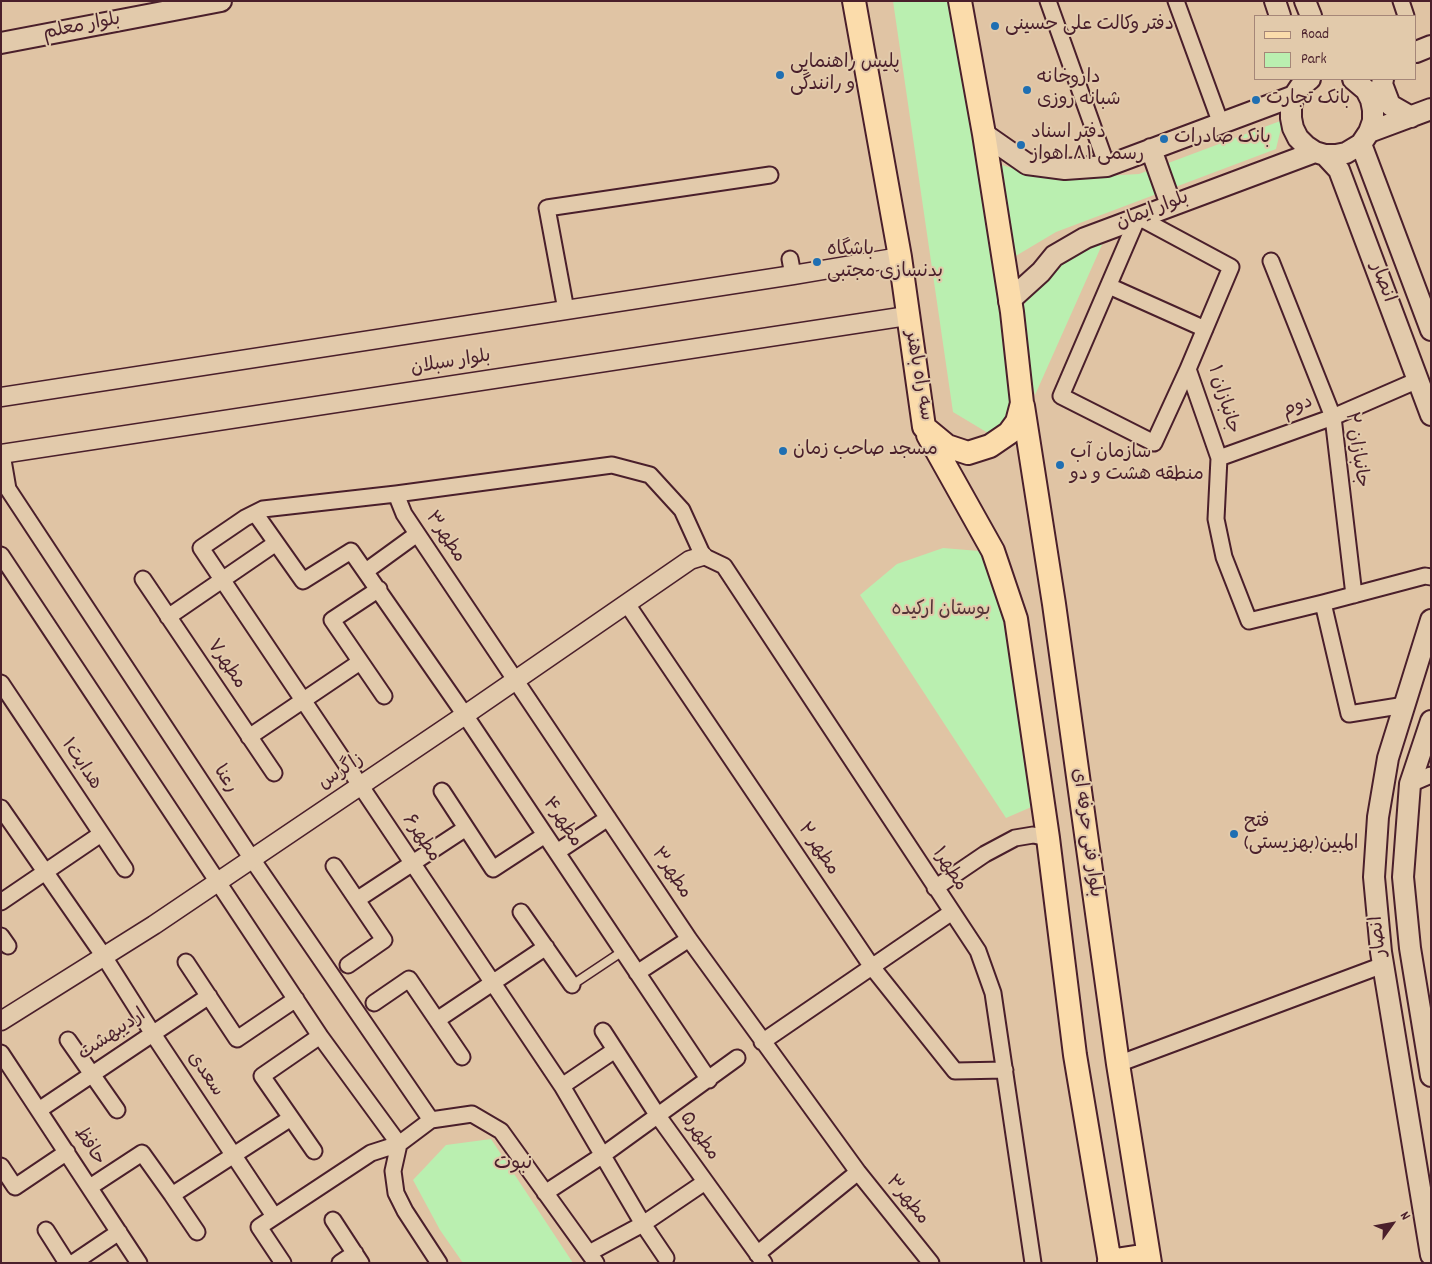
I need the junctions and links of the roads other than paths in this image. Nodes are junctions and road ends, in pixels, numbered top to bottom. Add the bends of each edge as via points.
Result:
1 (221, 1) edge
2 (854, 1) edge
3 (960, 1) edge
4 (1048, 1) edge
5 (1176, 1) edge
6 (1275, 1) edge
7 (1305, 1) edge
8 (1401, 1) edge
9 (1280, 15) edge
10 (1311, 15) edge
11 (1406, 15) edge
12 (1, 43) edge
13 (1354, 80) edge
14 (1383, 80) edge
15 (1301, 85) edge
16 (1431, 109) edge
17 (1411, 117) junction
18 (1221, 124) junction
19 (984, 134) junction
20 (1365, 138) junction
21 (1151, 150) junction
22 (1320, 153) junction
23 (1106, 166) junction
24 (770, 175) dead end
25 (1171, 205) junction
26 (1138, 217) junction
27 (900, 257) junction
28 (1271, 261) dead end
29 (1109, 286) junction
30 (1009, 301) junction
31 (566, 310) junction
32 (907, 316) junction
33 (1205, 329) junction
34 (1431, 330) edge
35 (1188, 370) junction
36 (1418, 380) junction
37 (1, 396) edge
38 (1022, 403) junction
39 (1430, 412) edge
40 (1333, 417) junction
41 (924, 427) junction
42 (2, 454) edge
43 (1219, 458) junction
44 (396, 494) junction
45 (255, 513) junction
46 (418, 534) junction
47 (276, 542) junction
48 (1, 555) edge
49 (703, 556) junction
50 (366, 571) junction
51 (1431, 577) edge
52 (143, 579) dead end
53 (222, 579) junction
54 (379, 589) junction
55 (1354, 595) junction
56 (1323, 603) junction
57 (627, 604) junction
58 (168, 616) junction
59 (1431, 620) edge
60 (360, 662) junction
61 (516, 680) junction
62 (1, 683) edge
63 (384, 696) dead end
64 (303, 700) junction
65 (1405, 705) junction
66 (465, 715) junction
67 (1431, 721) edge
68 (250, 737) junction
69 (274, 772) dead end
70 (1431, 775) edge
71 (1410, 784) junction
72 (360, 786) junction
73 (442, 791) dead end
74 (1, 808) edge
75 (608, 818) junction
76 (466, 828) junction
77 (101, 834) junction
78 (545, 835) junction
79 (1048, 838) junction
80 (557, 852) junction
81 (252, 859) junction
82 (412, 863) junction
83 (334, 866) dead end
84 (125, 869) dead end
85 (45, 873) junction
86 (217, 882) junction
87 (935, 888) junction
88 (358, 899) junction
89 (1, 902) edge
90 (521, 912) dead end
91 (952, 912) junction
92 (689, 939) junction
93 (546, 947) junction
94 (622, 951) junction
95 (103, 955) junction
96 (186, 962) dead end
97 (348, 965) dead end
98 (1383, 965) junction
99 (872, 967) junction
100 (637, 973) junction
101 (492, 983) junction
102 (572, 986) joint
103 (208, 996) junction
104 (296, 1000) junction
105 (374, 1003) dead end
106 (437, 1020) junction
107 (1, 1021) edge
108 (603, 1032) dead end
109 (153, 1034) junction
110 (320, 1036) junction
111 (68, 1040) dead end
112 (762, 1042) junction
113 (615, 1050) junction
114 (1, 1054) edge
115 (462, 1057) dead end
116 (737, 1058) dead end
117 (1118, 1064) junction
118 (1005, 1070) junction
119 (1430, 1070) edge
120 (92, 1074) junction
121 (709, 1080) junction
122 (562, 1086) junction
123 (39, 1110) junction
124 (117, 1110) dead end
125 (658, 1116) junction
126 (291, 1118) junction
127 (431, 1120) junction
128 (398, 1144) junction
129 (314, 1151) dead end
130 (67, 1152) junction
131 (234, 1155) junction
132 (603, 1155) junction
133 (1, 1166) edge
134 (858, 1172) junction
135 (705, 1182) junction
136 (90, 1187) junction
137 (545, 1193) junction
138 (172, 1196) junction
139 (274, 1216) junction
140 (333, 1220) dead end
141 (643, 1224) junction
142 (46, 1230) dead end
143 (119, 1232) junction
144 (197, 1232) dead end
145 (1431, 1255) edge
146 (358, 1258) edge
147 (592, 1258) edge
148 (666, 1258) dead end
149 (760, 1258) edge
150 (1149, 1259) edge
151 (435, 1261) edge
152 (1110, 1262) edge
153 (67, 1263) edge
154 (73, 1263) edge
155 (139, 1263) edge
156 (283, 1263) edge
157 (340, 1263) edge
158 (931, 1263) edge
159 (1033, 1263) edge

1 - 12 main road, بلوار معلم
2 - 27 main road, سه راه باهنر
3 - 19 main road, سه راه باهنر
4 - 23 street
5 - 18 street
6 - 9 main road
7 - 10 main road
8 - 11 street
13 - 20 main road via 1366,90 1373,110 1373,121
14 - 17 main road via 1390,105
15 - 18 main road
15 - 22 main road, انصار via 1291,107 1293,128 1302,142
16 - 17 main road
17 - 20 main road
18 - 21 main road
19 - 23 main road via 1027,164 1065,169
19 - 30 main road, سه راه باهنر
20 - 22 main road, بلوار ایمان via 1346,153
20 - 34 main road, انصار
21 - 23 main road
21 - 25 main road
22 - 25 main road, بلوار ایمان
22 - 36 main road, انصار via 1339,170
24 - 31 street via 548,208
25 - 26 main road, بلوار ایمان
26 - 29 street
26 - 30 main road, بلوار ایمان via 1085,238 1054,256
26 - 33 street, جانبازان ۱ via 1231,267
27 - 31 street, بلوار سبلان via 792,267
27 - 32 main road, سه راه باهنر
28 - 40 street, جانبازان ۲
29 - 33 street
29 - 35 street via 1061,396 1154,443
30 - 38 main road, سه راه باهنر
31 - 37 street, بلوار سبلان
32 - 41 main road, سه راه باهنر
32 - 42 street, بلوار سبلان
33 - 35 street, جانبازان ۱
35 - 43 street, جانبازان ۱
36 - 39 main road, انصار
36 - 40 street, دوم
38 - 41 main road, سه راه باهنر via 1017,422 1009,433 990,446 968,454 947,446
38 - 117 main road, بلوار فنی حرفه ای via 1054,604
40 - 43 street, دوم
40 - 55 street, جانبازان ۲
41 - 79 main road, بلوار فنی حرفه ای via 993,551 1016,619
42 - 81 street, رعنا via 8,489
43 - 56 street, جانبازان ۱ via 1216,519 1224,557 1249,621
44 - 45 street via 263,509
44 - 46 street, مطهر۳ via 404,514
44 - 49 street via 612,465 650,475 682,510
45 - 47 street
45 - 53 street, مطهر۶ via 201,548
46 - 50 street
46 - 61 street, مطهر۳
47 - 50 street, مطهر۴ via 303,582 351,551
47 - 53 street
48 - 86 street
49 - 57 street, زاگرس via 690,560
49 - 87 street, مطهر۱ via 724,566
50 - 54 street, مطهر۴
51 - 55 street
52 - 58 street, مطهر۷
53 - 58 street
53 - 64 street, مطهر۶
54 - 60 street via 332,620
54 - 66 street, مطهر۴
55 - 56 street
56 - 65 street via 1349,714
57 - 61 street, زاگرس
57 - 99 street, مطهر ۲
58 - 68 street, مطهر۷
59 - 65 main road, انصار
60 - 63 street
60 - 64 street
61 - 66 street, زاگرس
61 - 75 street, مطهر۳
62 - 77 street, هدایت۱
64 - 68 street
64 - 72 street, مطهر۶
65 - 98 main road, انصار via 1388,758 1378,817 1374,877
66 - 72 street, زاگرس
66 - 78 street, مطهر۴
67 - 71 main road, انصار
68 - 69 street, مطهر۷
70 - 71 street
71 - 119 main road, انصار via 1403,877 1410,948
72 - 81 street, زاگرس
72 - 82 street, مطهر۶
73 - 76 street
74 - 85 street, سعدی
75 - 80 street
75 - 92 street, مطهر۳
76 - 78 street via 493,869
76 - 82 street
77 - 84 street, هدایت۱
77 - 85 street
78 - 80 street, مطهر۴
79 - 87 street via 1033,835 1015,838
79 - 152 main road, بلوار فنی حرفه ای via 1075,1056
80 - 94 street, مطهر۴
81 - 86 street, زاگرس
81 - 127 street, رعنا
82 - 88 street
82 - 101 street, مطهر۶
83 - 88 street
85 - 89 street
85 - 95 street, سعدی
86 - 95 street, زاگرس
86 - 104 street
87 - 91 street, مطهر۱
88 - 97 street via 384,940
90 - 93 street
91 - 99 street
91 - 118 street, مطهر۱ via 978,952 993,993
92 - 100 street
92 - 112 street, مطهر۳
93 - 101 street
93 - 102 street
94 - 100 street, مطهر۴
94 - 102 lane
95 - 107 street, زاگرس
95 - 109 street, سعدی
96 - 103 street
98 - 117 street
98 - 145 main road, انصار
99 - 112 street
99 - 118 street, مطهر ۲ via 954,1071
100 - 121 street, مطهر۴
101 - 106 street
101 - 122 street, مطهر۶
103 - 104 street via 237,1039
103 - 109 street, اردیبهشت
104 - 110 street
105 - 106 street via 409,979
106 - 115 street
108 - 113 street, مطهر۵
109 - 120 street, اردیبهشت
109 - 131 street, سعدی
110 - 126 street via 262,1076
110 - 128 street
111 - 120 street
112 - 134 street, مطهر۳
113 - 122 street
113 - 125 street, مطهر۵
114 - 123 street, حافظ
116 - 121 street
117 - 150 main road, بلوار فنی حرفه ای
118 - 159 street, مطهر۱
120 - 123 street, اردیبهشت
120 - 124 street
121 - 125 street
122 - 132 street, مطهر۶
123 - 130 street, حافظ
125 - 132 street
125 - 135 street, مطهر۵
126 - 129 street
126 - 131 street
127 - 128 street
127 - 137 street via 472,1114 501,1130
128 - 139 street via 372,1153
128 - 151 street via 393,1171 396,1193
130 - 133 street via 15,1187
130 - 136 street, حافظ
131 - 138 street
131 - 139 street, سعدی
132 - 137 street
132 - 141 street, مطهر۶
134 - 149 street
134 - 158 street, مطهر۳
135 - 141 street
135 - 149 street, مطهر۵
136 - 138 street via 142,1153
136 - 143 street, حافظ
137 - 147 street
138 - 144 street
139 - 156 street via 259,1227
140 - 146 street
141 - 147 street
141 - 148 street, مطهر۶
142 - 153 street
143 - 154 street
143 - 155 street, حافظ
146 - 157 street
150 - 152 main road

